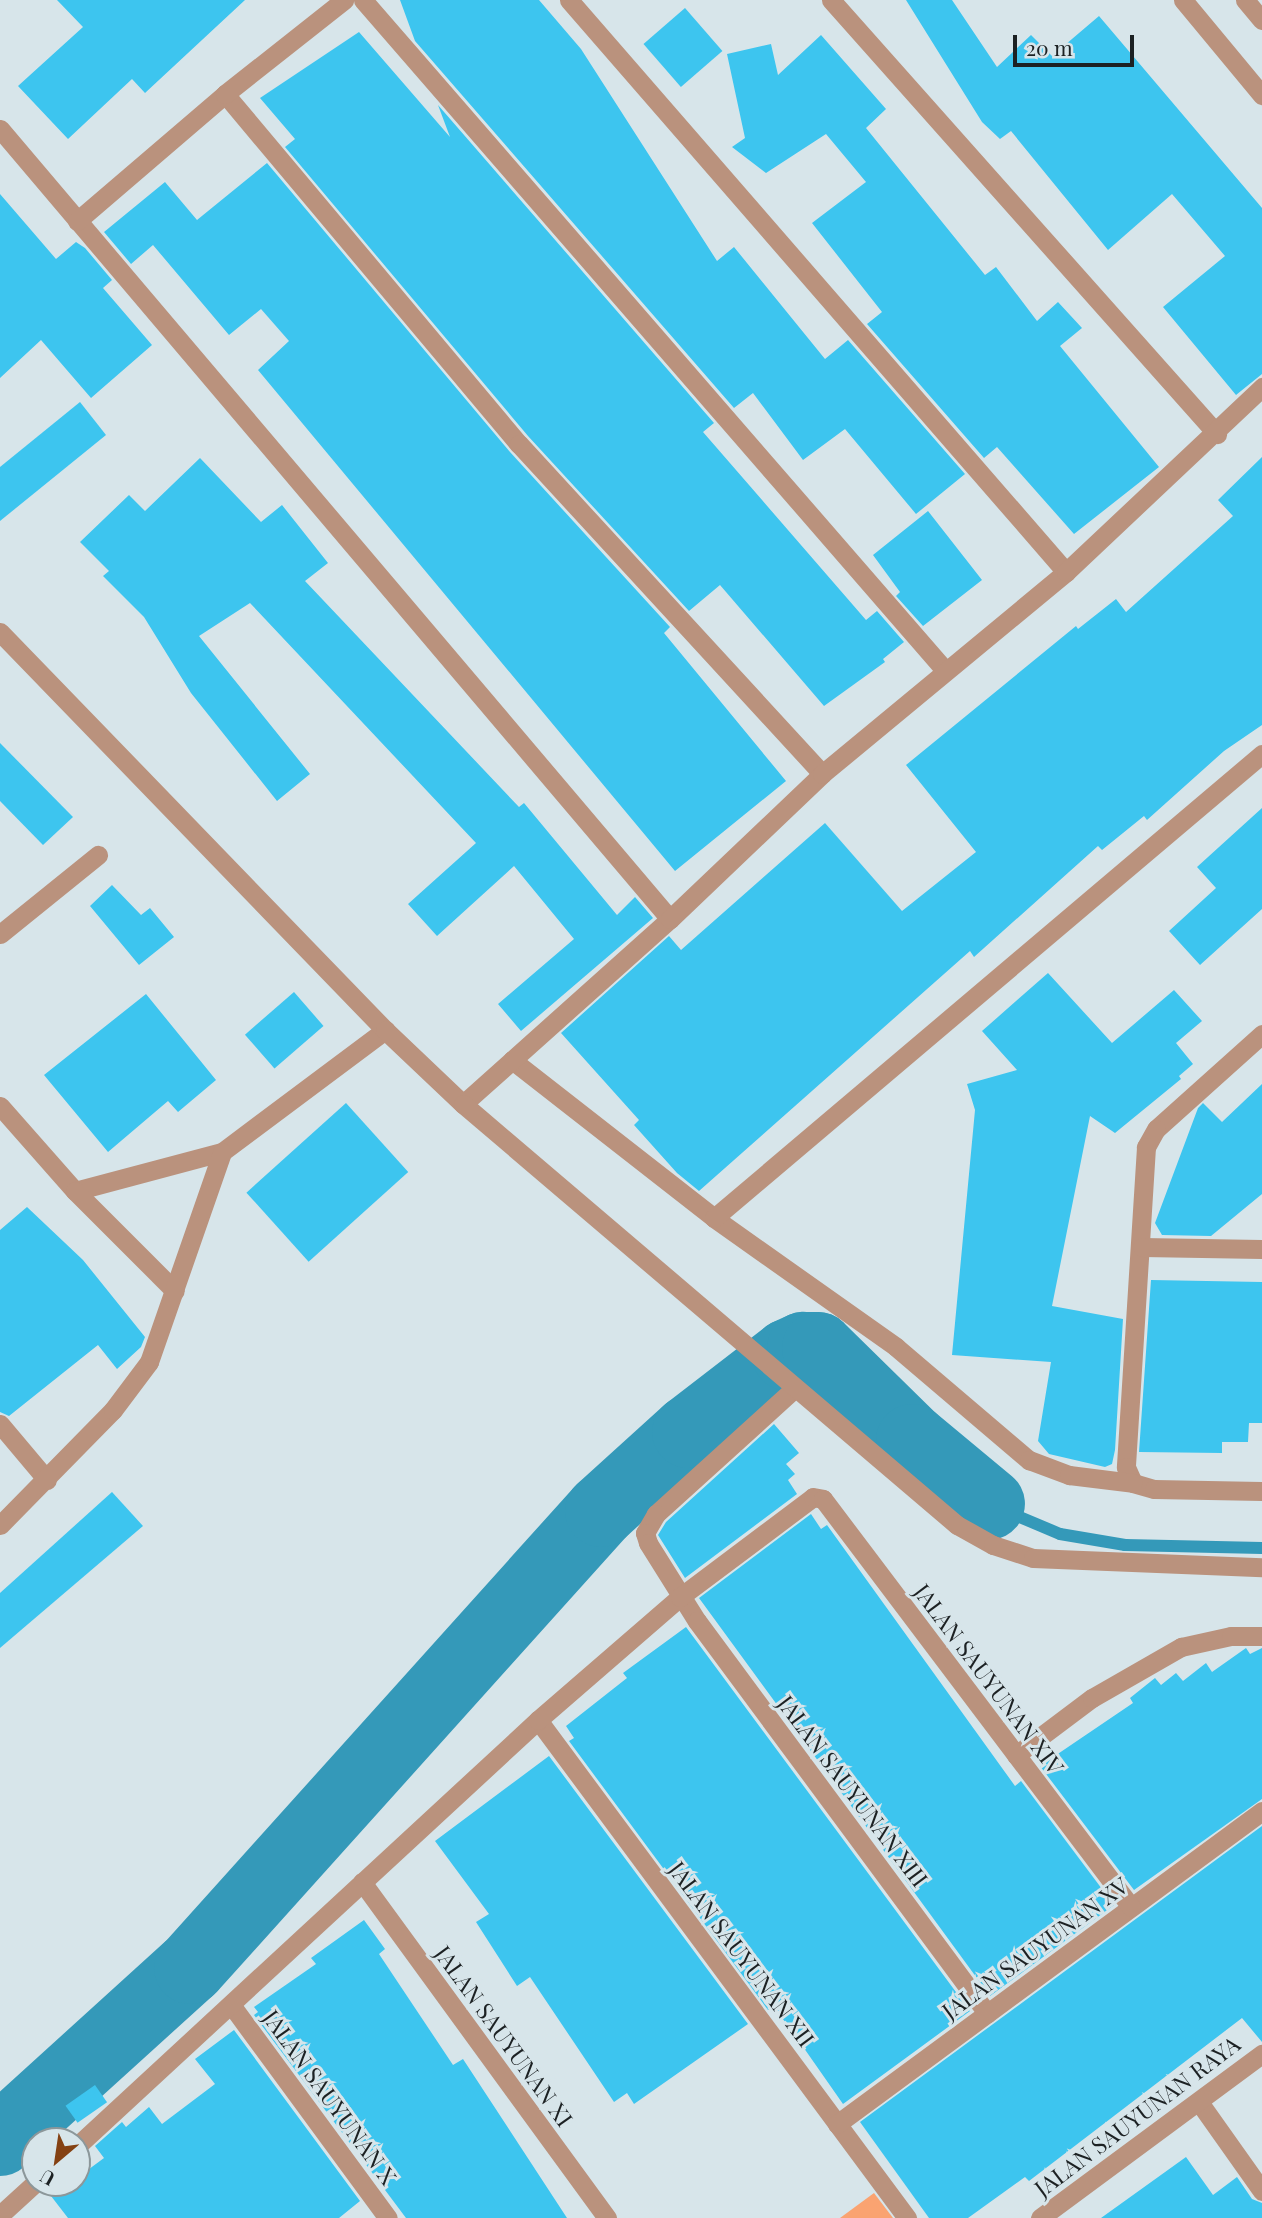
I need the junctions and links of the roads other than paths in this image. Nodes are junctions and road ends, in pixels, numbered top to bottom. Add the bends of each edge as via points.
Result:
1 (344, 0) edge
2 (363, 0) edge
3 (569, 0) edge
4 (831, 0) edge
5 (1183, 0) edge
6 (1245, 0) edge
7 (1262, 20) edge
8 (225, 94) junction
9 (1262, 94) edge
10 (0, 129) edge
11 (77, 221) junction
12 (1262, 387) edge
13 (1217, 434) junction
14 (1066, 572) junction
15 (0, 632) edge
16 (944, 669) junction
17 (1262, 754) edge
18 (822, 774) junction
19 (98, 855) dead end
20 (670, 919) junction
21 (0, 934) edge
22 (385, 1030) junction
23 (1262, 1034) edge
24 (512, 1060) junction
25 (463, 1104) junction
26 (0, 1107) edge
27 (222, 1152) junction
28 (75, 1191) junction
29 (714, 1219) junction
30 (1142, 1247) junction
31 (1262, 1249) edge
32 (175, 1291) junction
33 (795, 1388) junction
34 (0, 1424) edge
35 (47, 1480) junction
36 (1133, 1483) junction
37 (1262, 1491) edge
38 (0, 1525) edge
39 (1262, 1567) edge
40 (680, 1597) junction
41 (1262, 1636) edge
42 (538, 1720) junction
43 (1016, 1755) junction
44 (1262, 1811) edge
45 (362, 1882) junction
46 (1131, 1907) junction
47 (232, 2006) junction
48 (987, 2013) junction
49 (1262, 2054) edge
50 (1199, 2102) junction
51 (837, 2124) junction
52 (91, 2133) edge
53 (1262, 2191) edge
54 (21, 2196) edge
55 (378, 2214) edge
56 (0, 2215) edge
57 (607, 2218) edge
58 (907, 2218) edge
59 (1040, 2218) edge

1 - 8 street
2 - 16 street
3 - 14 street
4 - 13 street
5 - 9 street
6 - 7 street
8 - 11 street
8 - 18 street via 519,444
10 - 11 street
11 - 20 street
12 - 13 street
13 - 14 street
14 - 16 street
15 - 22 street
16 - 18 street
17 - 29 street
18 - 20 street
19 - 21 street
20 - 24 street
22 - 25 street
22 - 27 street
23 - 30 street via 1156,1129 1146,1147 1140,1191
24 - 25 street
24 - 29 street
25 - 33 street
26 - 28 street
27 - 28 street
27 - 32 street
28 - 32 street
29 - 36 street via 896,1347 1029,1460 1069,1475
30 - 31 street
30 - 36 street via 1126,1467
32 - 35 street via 149,1362 113,1410
33 - 39 street via 921,1498 993,1545 1033,1558 1081,1563
33 - 40 street, JALAN SAUYUNAN XIII via 648,1525 648,1543
34 - 35 street
35 - 38 street
36 - 37 street via 1154,1489
40 - 42 street
40 - 43 street, JALAN SAUYUNAN XIV via 801,1504 813,1497 823,1499
40 - 48 street, JALAN SAUYUNAN XIII
41 - 43 street via 1231,1636 1181,1647 1092,1698
42 - 45 street
42 - 51 street, JALAN SAUYUNAN XII
43 - 46 street, JALAN SAUYUNAN XIV
44 - 46 street, JALAN SAUYUNAN XV
45 - 47 street
45 - 57 street, JALAN SAUYUNAN XI
46 - 48 street, JALAN SAUYUNAN XV
47 - 52 street
47 - 55 street, JALAN SAUYUNAN X
48 - 51 street, JALAN SAUYUNAN XV
49 - 50 street, JALAN SAUYUNAN RAYA
50 - 53 street
50 - 59 street, JALAN SAUYUNAN RAYA
51 - 58 street, JALAN SAUYUNAN XII
54 - 56 street

